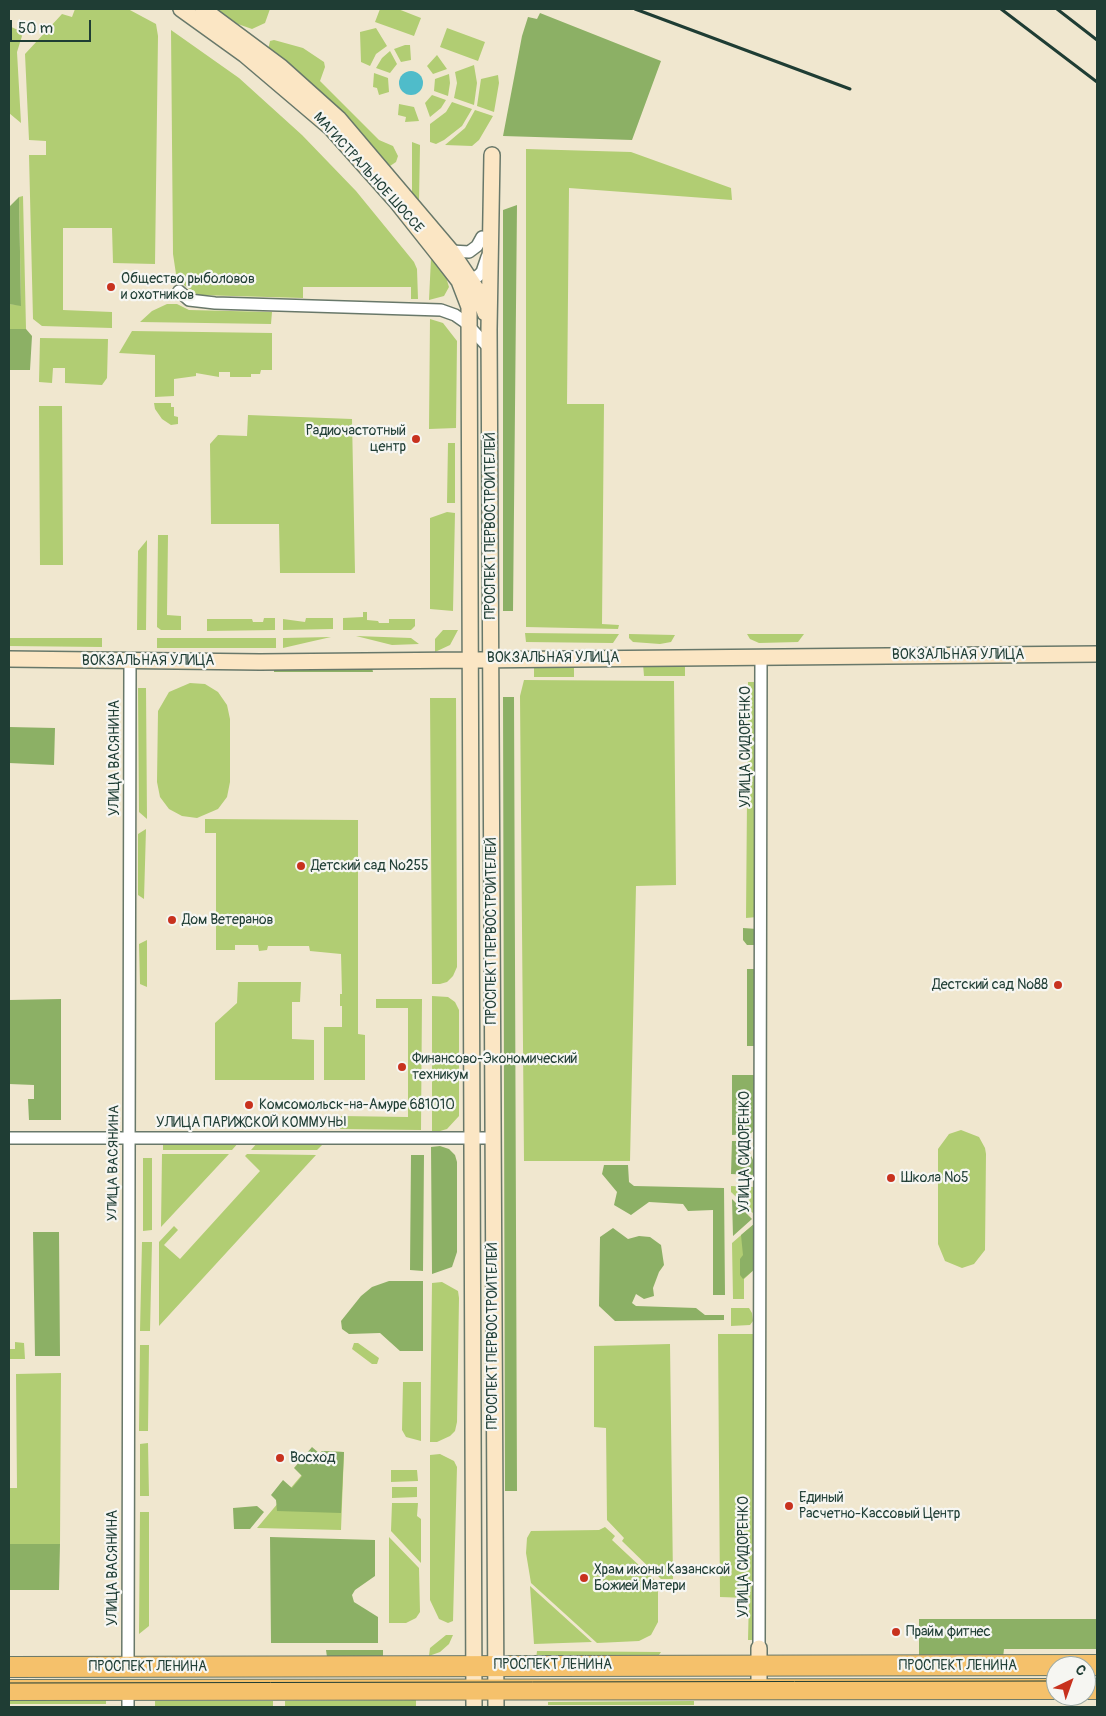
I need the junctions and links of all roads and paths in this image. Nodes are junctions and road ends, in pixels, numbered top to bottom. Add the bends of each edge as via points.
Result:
1 (181, 9) edge
2 (203, 9) edge
3 (488, 155) dead end
4 (393, 190) junction
5 (486, 241) junction
6 (447, 255) junction
7 (476, 275) junction
8 (178, 291) dead end
9 (473, 296) junction
10 (441, 310) junction
11 (470, 327) junction
12 (489, 330) junction
13 (489, 348) junction
14 (1097, 654) edge
15 (761, 656) junction
16 (470, 658) junction
17 (492, 658) junction
18 (9, 659) edge
19 (130, 660) junction
20 (9, 1138) edge
21 (129, 1138) junction
22 (470, 1138) junction
23 (493, 1138) junction
24 (471, 1451) junction
25 (494, 1451) junction
26 (759, 1657) junction
27 (473, 1665) junction
28 (496, 1665) junction
29 (1097, 1666) edge
30 (9, 1667) edge
31 (128, 1667) junction
32 (1046, 1689) edge
33 (9, 1690) edge
34 (759, 1690) junction
35 (474, 1698) edge
36 (496, 1698) edge
37 (128, 1699) edge

1 - 4 main road, МАГИСТРАЛЬНОЕ ШОССЕ via 219,35 311,109
2 - 4 main road, МАГИСТРАЛЬНОЕ ШОССЕ via 312,94 344,125
3 - 5 main road, ПРОСПЕКТ ПЕРВОСТРОИТЕЛЕЙ
4 - 6 main road, МАГИСТРАЛЬНОЕ ШОССЕ
5 - 6 street via 469,252
5 - 7 main road
5 - 12 main road, ПРОСПЕКТ ПЕРВОСТРОИТЕЛЕЙ
6 - 7 main road, МАГИСТРАЛЬНОЕ ШОССЕ
6 - 9 main road, МАГИСТРАЛЬНОЕ ШОССЕ via 459,281
7 - 9 main road
8 - 10 street via 189,300 215,303
9 - 10 street
9 - 11 main road, МАГИСТРАЛЬНОЕ ШОССЕ
9 - 12 main road, МАГИСТРАЛЬНОЕ ШОССЕ
10 - 11 street via 455,315
11 - 13 street
11 - 16 main road, ПРОСПЕКТ ПЕРВОСТРОИТЕЛЕЙ
12 - 13 main road, ПРОСПЕКТ ПЕРВОСТРОИТЕЛЕЙ
13 - 17 main road, ПРОСПЕКТ ПЕРВОСТРОИТЕЛЕЙ
14 - 15 main road, ВОКЗАЛЬНАЯ УЛИЦА
15 - 17 main road, ВОКЗАЛЬНАЯ УЛИЦА
15 - 26 street, УЛИЦА СИДОРЕНКО
16 - 17 main road, ВОКЗАЛЬНАЯ УЛИЦА
16 - 19 main road, ВОКЗАЛЬНАЯ УЛИЦА via 260,662
16 - 22 main road, ПРОСПЕКТ ПЕРВОСТРОИТЕЛЕЙ
17 - 23 main road, ПРОСПЕКТ ПЕРВОСТРОИТЕЛЕЙ
18 - 19 main road, ВОКЗАЛЬНАЯ УЛИЦА
19 - 21 street, УЛИЦА ВАСЯНИНА
20 - 21 street, УЛИЦА ПАРИЖСКОЙ КОММУНЫ
21 - 22 street, УЛИЦА ПАРИЖСКОЙ КОММУНЫ
21 - 31 street, УЛИЦА ВАСЯНИНА
22 - 23 street, УЛИЦА ПАРИЖСКОЙ КОММУНЫ
22 - 24 main road, ПРОСПЕКТ ПЕРВОСТРОИТЕЛЕЙ
23 - 25 main road, ПРОСПЕКТ ПЕРВОСТРОИТЕЛЕЙ
24 - 25 main road
24 - 27 main road, ПРОСПЕКТ ПЕРВОСТРОИТЕЛЕЙ
25 - 28 main road, ПРОСПЕКТ ПЕРВОСТРОИТЕЛЕЙ
26 - 28 highway, ПРОСПЕКТ ЛЕНИНА
26 - 29 highway, ПРОСПЕКТ ЛЕНИНА
26 - 34 main road
27 - 28 highway, ПРОСПЕКТ ЛЕНИНА
27 - 31 highway, ПРОСПЕКТ ЛЕНИНА
27 - 35 main road, ПРОСПЕКТ ПЕРВОСТРОИТЕЛЕЙ
28 - 36 main road, ПРОСПЕКТ ПЕРВОСТРОИТЕЛЕЙ
30 - 31 highway, ПРОСПЕКТ ЛЕНИНА
31 - 37 highway
32 - 34 highway, ПРОСПЕКТ ЛЕНИНА
33 - 37 highway, ПРОСПЕКТ ЛЕНИНА
34 - 36 highway, ПРОСПЕКТ ЛЕНИНА
35 - 36 highway, ПРОСПЕКТ ЛЕНИНА
35 - 37 highway, ПРОСПЕКТ ЛЕНИНА

